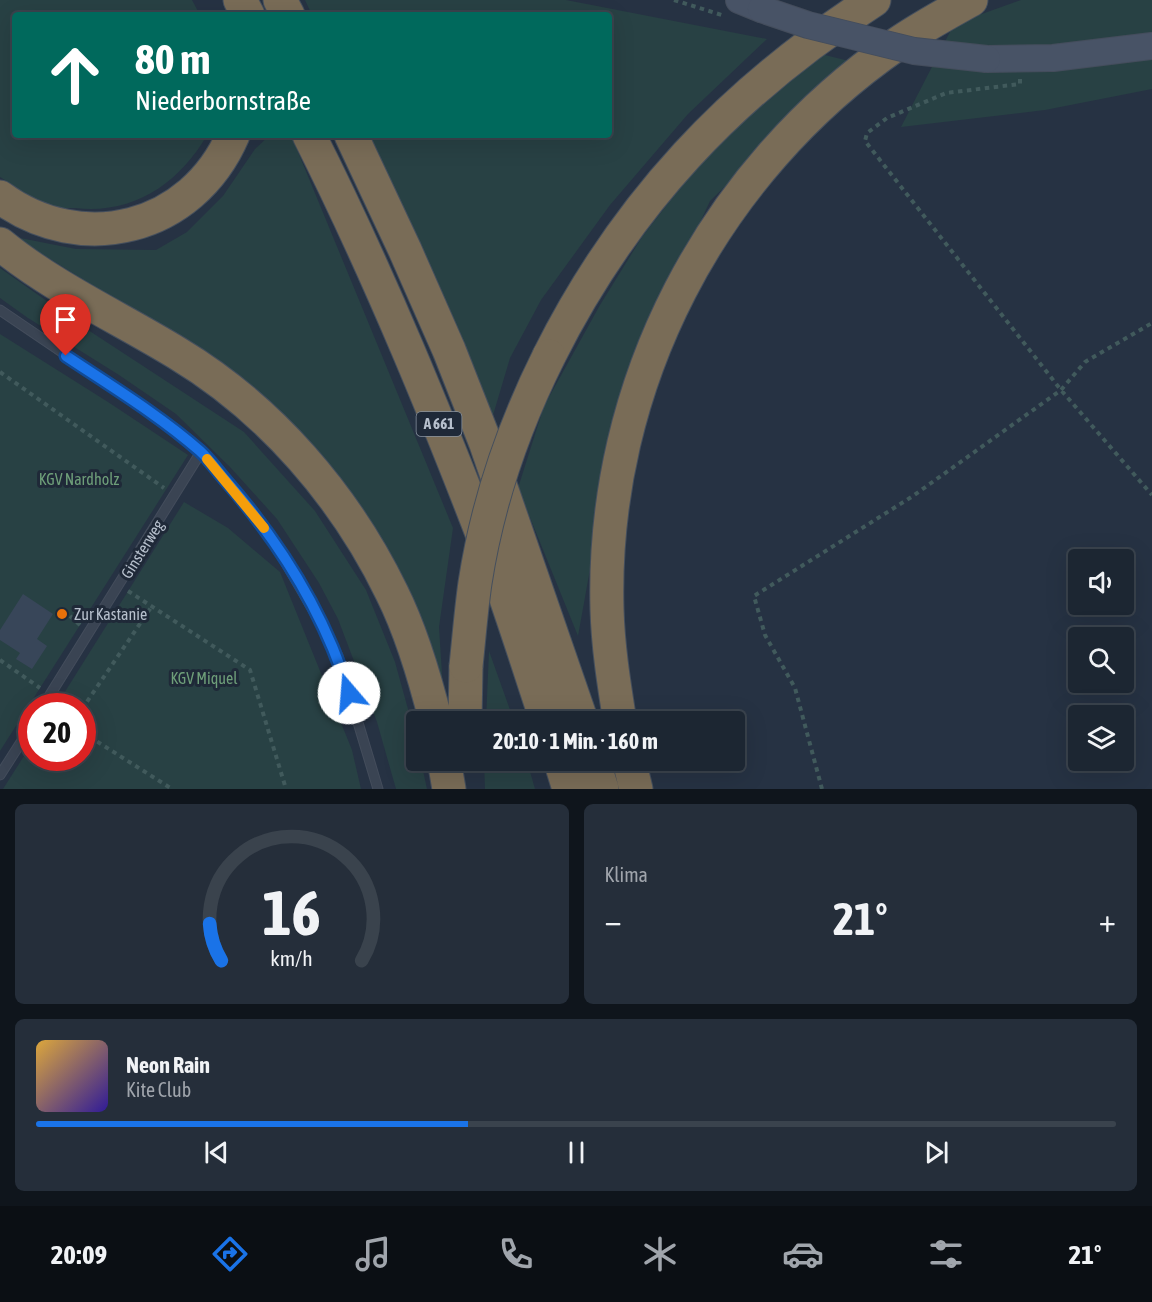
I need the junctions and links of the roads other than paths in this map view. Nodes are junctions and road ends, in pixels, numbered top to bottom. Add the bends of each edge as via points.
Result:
1 (874, 0) edge
2 (971, 0) edge
3 (743, 9) edge
4 (1152, 46) edge
5 (232, 138) edge
6 (310, 138) edge
7 (352, 138) edge
8 (0, 196) edge
9 (0, 244) edge
10 (0, 310) edge
11 (201, 452) junction
12 (51, 693) edge
13 (433, 711) edge
14 (465, 711) edge
15 (543, 711) edge
16 (578, 711) edge
17 (618, 711) edge
18 (18, 747) edge
19 (446, 771) edge
20 (466, 771) edge
21 (563, 771) edge
22 (596, 771) edge
23 (632, 771) edge
24 (0, 775) edge
25 (378, 789) edge
26 (449, 789) edge
27 (467, 789) edge
28 (569, 789) edge
29 (602, 789) edge
30 (636, 789) edge

1 - 14 highway, bridge via 785,63 690,150 640,209 589,282 537,380 504,465 475,584
2 - 17 highway via 897,44 785,141 734,201 691,268 668,314 633,404 612,505 607,609
3 - 4 main road, bridge via 914,51 987,59 1053,58
5 - 8 highway via 220,161 194,192 140,222 90,230 73,228 33,217
6 - 15 highway, A 661 via 433,409 496,572
7 - 16 highway, A 661 via 449,350 486,444
9 - 13 highway via 70,293 202,369 264,418 299,453 350,521 393,594
10 - 11 lane via 137,403
11 - 12 lane, Ginsterweg
11 - 25 lane via 272,539 324,629 338,656
18 - 24 lane
19 - 26 highway
20 - 27 highway
21 - 28 highway
22 - 29 highway
23 - 30 highway

